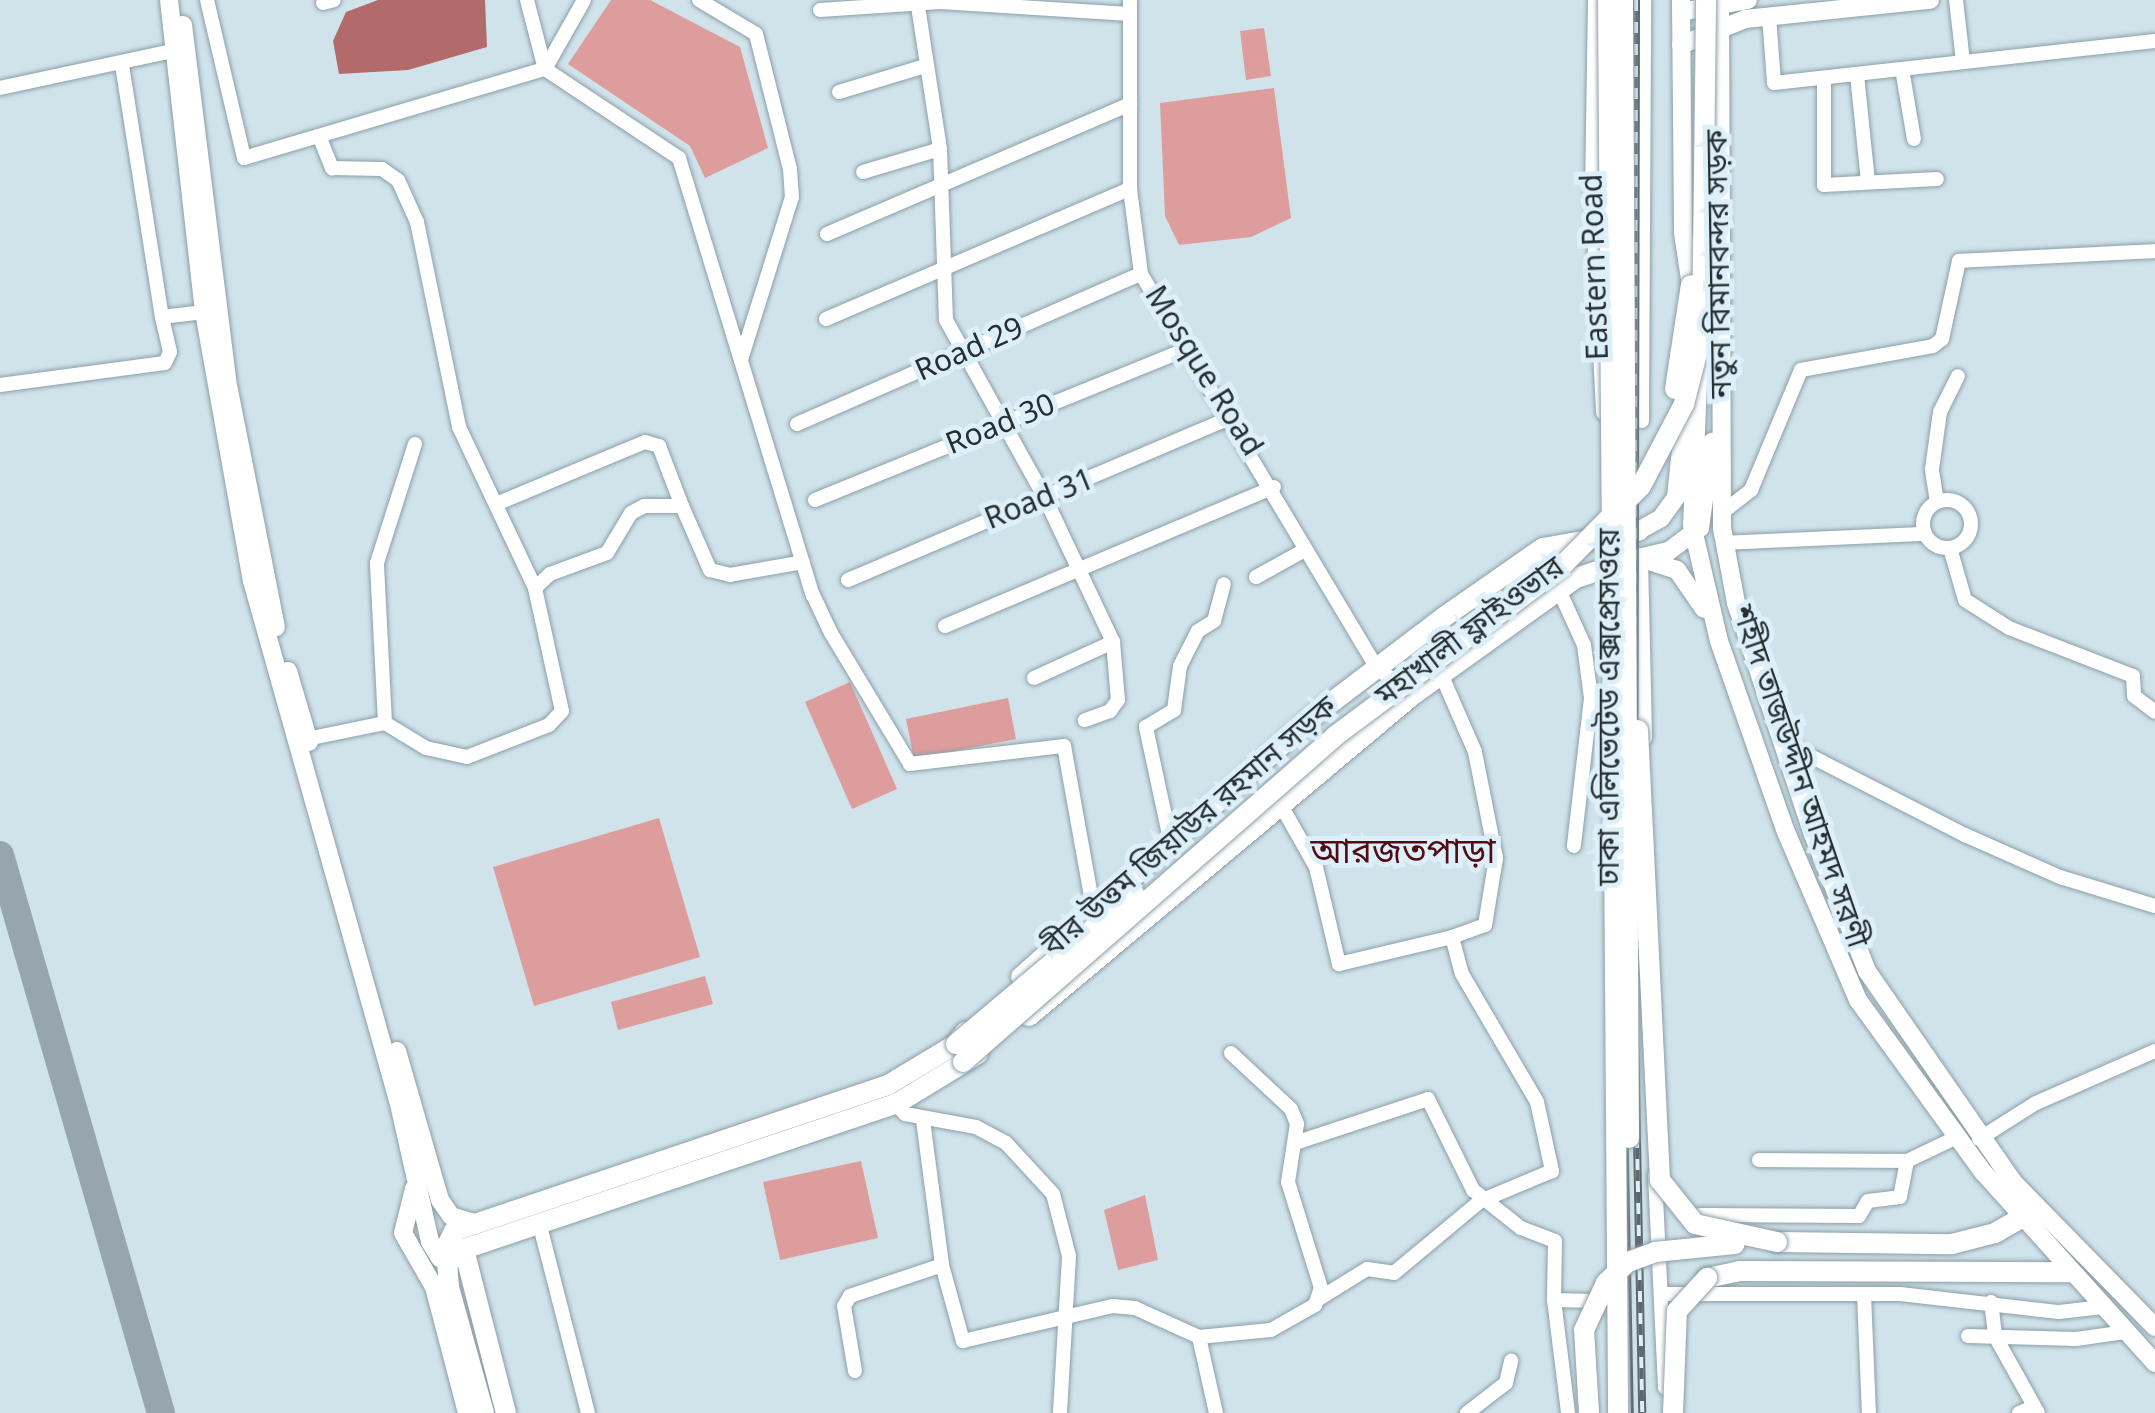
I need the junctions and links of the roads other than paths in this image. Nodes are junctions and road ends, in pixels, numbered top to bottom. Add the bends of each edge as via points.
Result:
1 (169, 0) edge
2 (181, 0) edge
3 (207, 0) edge
4 (527, 0) edge
5 (584, 0) edge
6 (699, 0) edge
7 (1596, 0) edge
8 (1608, 0) edge
9 (1623, 0) edge
10 (1644, 0) edge
11 (1748, 0) edge
12 (1930, 0) edge
13 (1956, 0) edge
14 (1716, 1) edge
15 (917, 3) edge
16 (1685, 4) edge
17 (1130, 7) edge
18 (820, 10) dead end
19 (1769, 16) junction
20 (1720, 27) junction
21 (2155, 40) edge
22 (1681, 45) junction
23 (173, 51) junction
24 (1963, 61) junction
25 (122, 65) junction
26 (926, 66) junction
27 (545, 69) junction
28 (1902, 69) junction
29 (1857, 75) junction
30 (1824, 79) junction
31 (0, 88) edge
32 (839, 92) dead end
33 (1130, 104) junction
34 (319, 136) junction
35 (1914, 139) dead end
36 (940, 148) junction
37 (862, 172) dead end
38 (1937, 179) dead end
39 (1868, 181) junction
40 (940, 183) junction
41 (1130, 188) junction
42 (1684, 232) junction
43 (827, 234) dead end
44 (2155, 251) edge
45 (940, 271) junction
46 (1141, 274) junction
47 (204, 312) junction
48 (162, 317) junction
49 (826, 318) dead end
50 (1721, 322) junction
51 (1185, 350) junction
52 (963, 356) junction
53 (741, 361) junction
54 (1958, 376) dead end
55 (0, 385) edge
56 (1230, 418) junction
57 (1642, 422) dead end
58 (797, 424) dead end
59 (1002, 427) junction
60 (415, 444) dead end
61 (1274, 487) junction
62 (1044, 498) junction
63 (815, 500) dead end
64 (1937, 502) junction
65 (496, 504) junction
66 (682, 506) junction
67 (1723, 528) junction
68 (1638, 531) joint
69 (1616, 532) junction
70 (1694, 534) junction
71 (1925, 534) junction
72 (1950, 548) junction
73 (1305, 550) junction
74 (1634, 559) junction
75 (803, 562) junction
76 (1083, 572) junction
77 (1256, 577) dead end
78 (848, 580) dead end
79 (1224, 584) dead end
80 (535, 588) junction
81 (1559, 590) junction
82 (946, 626) dead end
83 (1719, 641) junction
84 (1112, 642) junction
85 (1377, 669) junction
86 (1627, 670) junction
87 (1441, 674) junction
88 (1034, 678) dead end
89 (1414, 694) junction
90 (2155, 712) edge
91 (1085, 720) dead end
92 (386, 723) junction
93 (302, 740) junction
94 (1781, 741) junction
95 (1282, 808) junction
96 (1171, 844) junction
97 (1574, 846) dead end
98 (2155, 906) edge
99 (1094, 912) junction
100 (1452, 938) junction
101 (2155, 1051) edge
102 (959, 1053) junction
103 (1231, 1053) dead end
104 (896, 1104) junction
105 (923, 1120) junction
106 (1957, 1138) junction
107 (1979, 1139) junction
108 (1295, 1144) junction
109 (1759, 1160) dead end
110 (1907, 1160) junction
111 (413, 1168) junction
112 (1485, 1198) junction
113 (1700, 1214) dead end
114 (2021, 1218) junction
115 (426, 1230) junction
116 (541, 1230) dead end
117 (458, 1242) junction
118 (1777, 1242) junction
119 (942, 1266) junction
120 (2070, 1272) junction
121 (434, 1287) junction
122 (1663, 1294) junction
123 (1864, 1294) junction
124 (1316, 1300) junction
125 (1554, 1300) junction
126 (1594, 1301) dead end
127 (1992, 1302) junction
128 (2104, 1307) junction
129 (1068, 1318) junction
130 (2155, 1328) edge
131 (2125, 1332) junction
132 (1968, 1336) dead end
133 (1995, 1336) junction
134 (1199, 1337) junction
135 (1511, 1361) dead end
136 (2155, 1363) edge
137 (855, 1370) dead end
138 (2036, 1410) edge
139 (467, 1413) edge
140 (484, 1413) edge
141 (506, 1413) edge
142 (588, 1413) edge
143 (1060, 1413) edge
144 (1216, 1413) edge
145 (1467, 1413) edge
146 (1568, 1413) edge
147 (1588, 1413) edge
148 (1616, 1413) edge
149 (1632, 1413) edge
150 (1669, 1413) edge
151 (1869, 1413) edge
152 (2019, 1413) edge

1 - 23 main road
2 - 93 main road via 227,380
3 - 34 street via 244,158
4 - 27 street
5 - 27 street
6 - 53 street via 756,34 790,169 792,197
7 - 69 street, Eastern Road via 1592,194 1601,394
8 - 148 highway, ঢাকা এলিভেটেড এক্সপ্রেসওয়ে, bridge
9 - 86 highway, ঢাকা এলিভেটেড এক্সপ্রেসওয়ে, bridge
10 - 57 street
11 - 14 main road
12 - 19 main road
13 - 24 street
14 - 16 main road
14 - 20 main road, নতুন বিমানবন্দর সড়ক
14 - 102 highway, মহাখালী ফ্লাইওভার, bridge via 1702,334 1684,404 1640,486 1560,568 1335,736
15 - 17 street
15 - 18 street
15 - 26 street
16 - 22 main road
16 - 102 highway, মহাখালী ফ্লাইওভার, bridge via 1692,265 1682,369 1654,437 1623,485 1562,550 1378,684
17 - 33 street, Mosque Road
19 - 20 main road
19 - 30 street via 1774,83
20 - 22 main road
20 - 50 main road, নতুন বিমানবন্দর সড়ক
21 - 24 street
22 - 42 main road
23 - 25 street
23 - 47 main road
24 - 28 street
25 - 31 street
25 - 48 street
26 - 32 street
26 - 36 street
27 - 34 street
27 - 53 street via 678,158
28 - 29 street
28 - 35 street
29 - 30 street
29 - 39 street
30 - 39 street via 1824,185
33 - 40 street
33 - 41 street, Mosque Road
34 - 65 street via 332,168 382,169 398,180 417,222 446,383
36 - 37 street
36 - 40 street
38 - 39 street
40 - 43 street
40 - 45 street
41 - 45 street
41 - 46 street, Mosque Road
42 - 68 main road, বীর উত্তম জিয়াউর রহমান সড়ক via 1687,382 1679,487 1662,518
42 - 70 main road, শহীদ তাজউদ্দীন আহমদ সরণী via 1700,380
44 - 67 street via 1958,261 1942,339 1933,346 1801,370 1750,490
45 - 49 street
45 - 52 street via 946,320
46 - 51 street, Mosque Road
46 - 52 street, Road 29
47 - 48 street
47 - 93 main road via 252,581
48 - 55 street via 170,352 165,363
50 - 67 main road, নতুন বিমানবন্দর সড়ক
50 - 70 main road via 1708,502
51 - 56 street, Mosque Road
51 - 59 street, Road 30
52 - 58 street, Road 29
52 - 59 street
53 - 75 street
54 - 64 street via 1940,412 1932,469
56 - 61 street, Mosque Road
56 - 62 street, Road 31
59 - 62 street
59 - 63 street, Road 30
60 - 92 street via 377,564
61 - 73 street, Mosque Road
61 - 76 street
62 - 76 street
62 - 78 street, Road 31
64 - 71 street via 1926,512
64 - 72 street via 1953,500 1967,508 1972,523 1967,538
65 - 66 street via 645,442 659,446
65 - 80 street
66 - 75 street via 710,570 730,575
66 - 80 street via 644,506 631,513 608,553 550,574
67 - 71 street
67 - 94 main road, শহীদ তাজউদ্দীন আহমদ সরণী
68 - 69 highway, বীর উত্তম জিয়াউর রহমান সড়ক
69 - 85 highway, বীর উত্তম জিয়াউর রহমান সড়ক via 1544,548
70 - 74 main road, বীর উত্তম জিয়াউর রহমান সড়ক via 1669,551
70 - 83 main road, শহীদ তাজউদ্দীন আহমদ সরণী
71 - 72 street
72 - 90 street via 1965,600 2009,628 2134,676 2134,696
73 - 77 street
73 - 85 street, Mosque Road
74 - 81 highway, বীর উত্তম জিয়াউর রহমান সড়ক
74 - 83 main road via 1686,578
74 - 122 street
74 - 148 street
75 - 99 street via 831,633 910,764 1064,746
76 - 82 street
76 - 84 street
79 - 96 street via 1214,621 1198,631 1180,666 1174,710 1146,727
80 - 92 street via 562,710 548,725 467,757 426,748
81 - 87 highway, বীর উত্তম জিয়াউর রহমান সড়ক
81 - 97 street via 1584,645 1591,698
83 - 106 main road, শহীদ তাজউদ্দীন আহমদ সরণী via 1786,832 1858,1000
84 - 88 street
84 - 91 street via 1118,700 1110,711
85 - 89 street, Mosque Road
85 - 96 highway, বীর উত্তম জিয়াউর রহমান সড়ক
86 - 118 highway, bridge via 1643,798 1656,1165 1686,1218 1716,1232
86 - 149 highway, ঢাকা এলিভেটেড এক্সপ্রেসওয়ে, bridge
87 - 89 highway, বীর উত্তম জিয়াউর রহমান সড়ক
87 - 100 street via 1476,752 1496,858 1486,925
89 - 95 highway, বীর উত্তম জিয়াউর রহমান সড়ক
92 - 93 street
93 - 111 main road
93 - 117 main road
94 - 98 street via 1996,849
94 - 107 main road, শহীদ তাজউদ্দীন আহমদ সরণী via 1867,971
95 - 100 street via 1316,867 1339,964
95 - 102 highway, বীর উত্তম জিয়াউর রহমান সড়ক via 987,1050
96 - 99 highway, বীর উত্তম জিয়াউর রহমান সড়ক
99 - 102 highway, বীর উত্তম জিয়াউর রহমান সড়ক
100 - 112 street via 1462,974 1537,1102 1552,1171
101 - 107 street via 2036,1103
102 - 104 highway, বীর উত্তম জিয়াউর রহমান সড়ক
102 - 117 highway, বীর উত্তম জিয়াউর রহমান সড়ক
103 - 108 street via 1291,1109
104 - 105 street
104 - 117 highway, বীর উত্তম জিয়াউর রহমান সড়ক
105 - 119 street
105 - 129 street via 976,1127 1040,1173 1063,1215
106 - 110 street
106 - 114 main road, শহীদ তাজউদ্দীন আহমদ সরণী
107 - 130 main road, শহীদ তাজউদ্দীন আহমদ সরণী
108 - 112 street via 1428,1099 1473,1190
108 - 124 street via 1288,1182 1320,1288
109 - 110 street
110 - 113 street via 1900,1197 1868,1202 1859,1216
111 - 115 main road
111 - 121 main road via 415,1203 403,1233
112 - 124 street via 1394,1273 1367,1269
112 - 125 street via 1521,1228 1555,1241
114 - 118 highway via 1952,1244
114 - 120 main road, শহীদ তাজউদ্দীন আহমদ সরণী
115 - 117 main road
115 - 121 main road
116 - 142 street
117 - 140 highway
117 - 141 highway
118 - 147 highway, bridge via 1672,1248 1618,1270 1592,1305 1584,1330
119 - 129 street via 963,1341
119 - 137 street via 850,1296 844,1306
120 - 128 main road, শহীদ তাজউদ্দীন আহমদ সরণী
120 - 150 highway, bridge via 1740,1271 1707,1278 1677,1311
121 - 139 main road
122 - 123 street
122 - 150 street
123 - 127 street
123 - 151 street
124 - 134 street via 1271,1330
125 - 126 street
125 - 146 street
127 - 128 street via 2075,1312
127 - 133 street
128 - 131 main road, শহীদ তাজউদ্দীন আহমদ সরণী
129 - 134 street via 1135,1308
129 - 143 street
131 - 133 street via 2076,1340
131 - 136 main road, শহীদ তাজউদ্দীন আহমদ সরণী
132 - 133 street
133 - 138 street
134 - 144 street
135 - 145 street via 1506,1383
138 - 152 street

